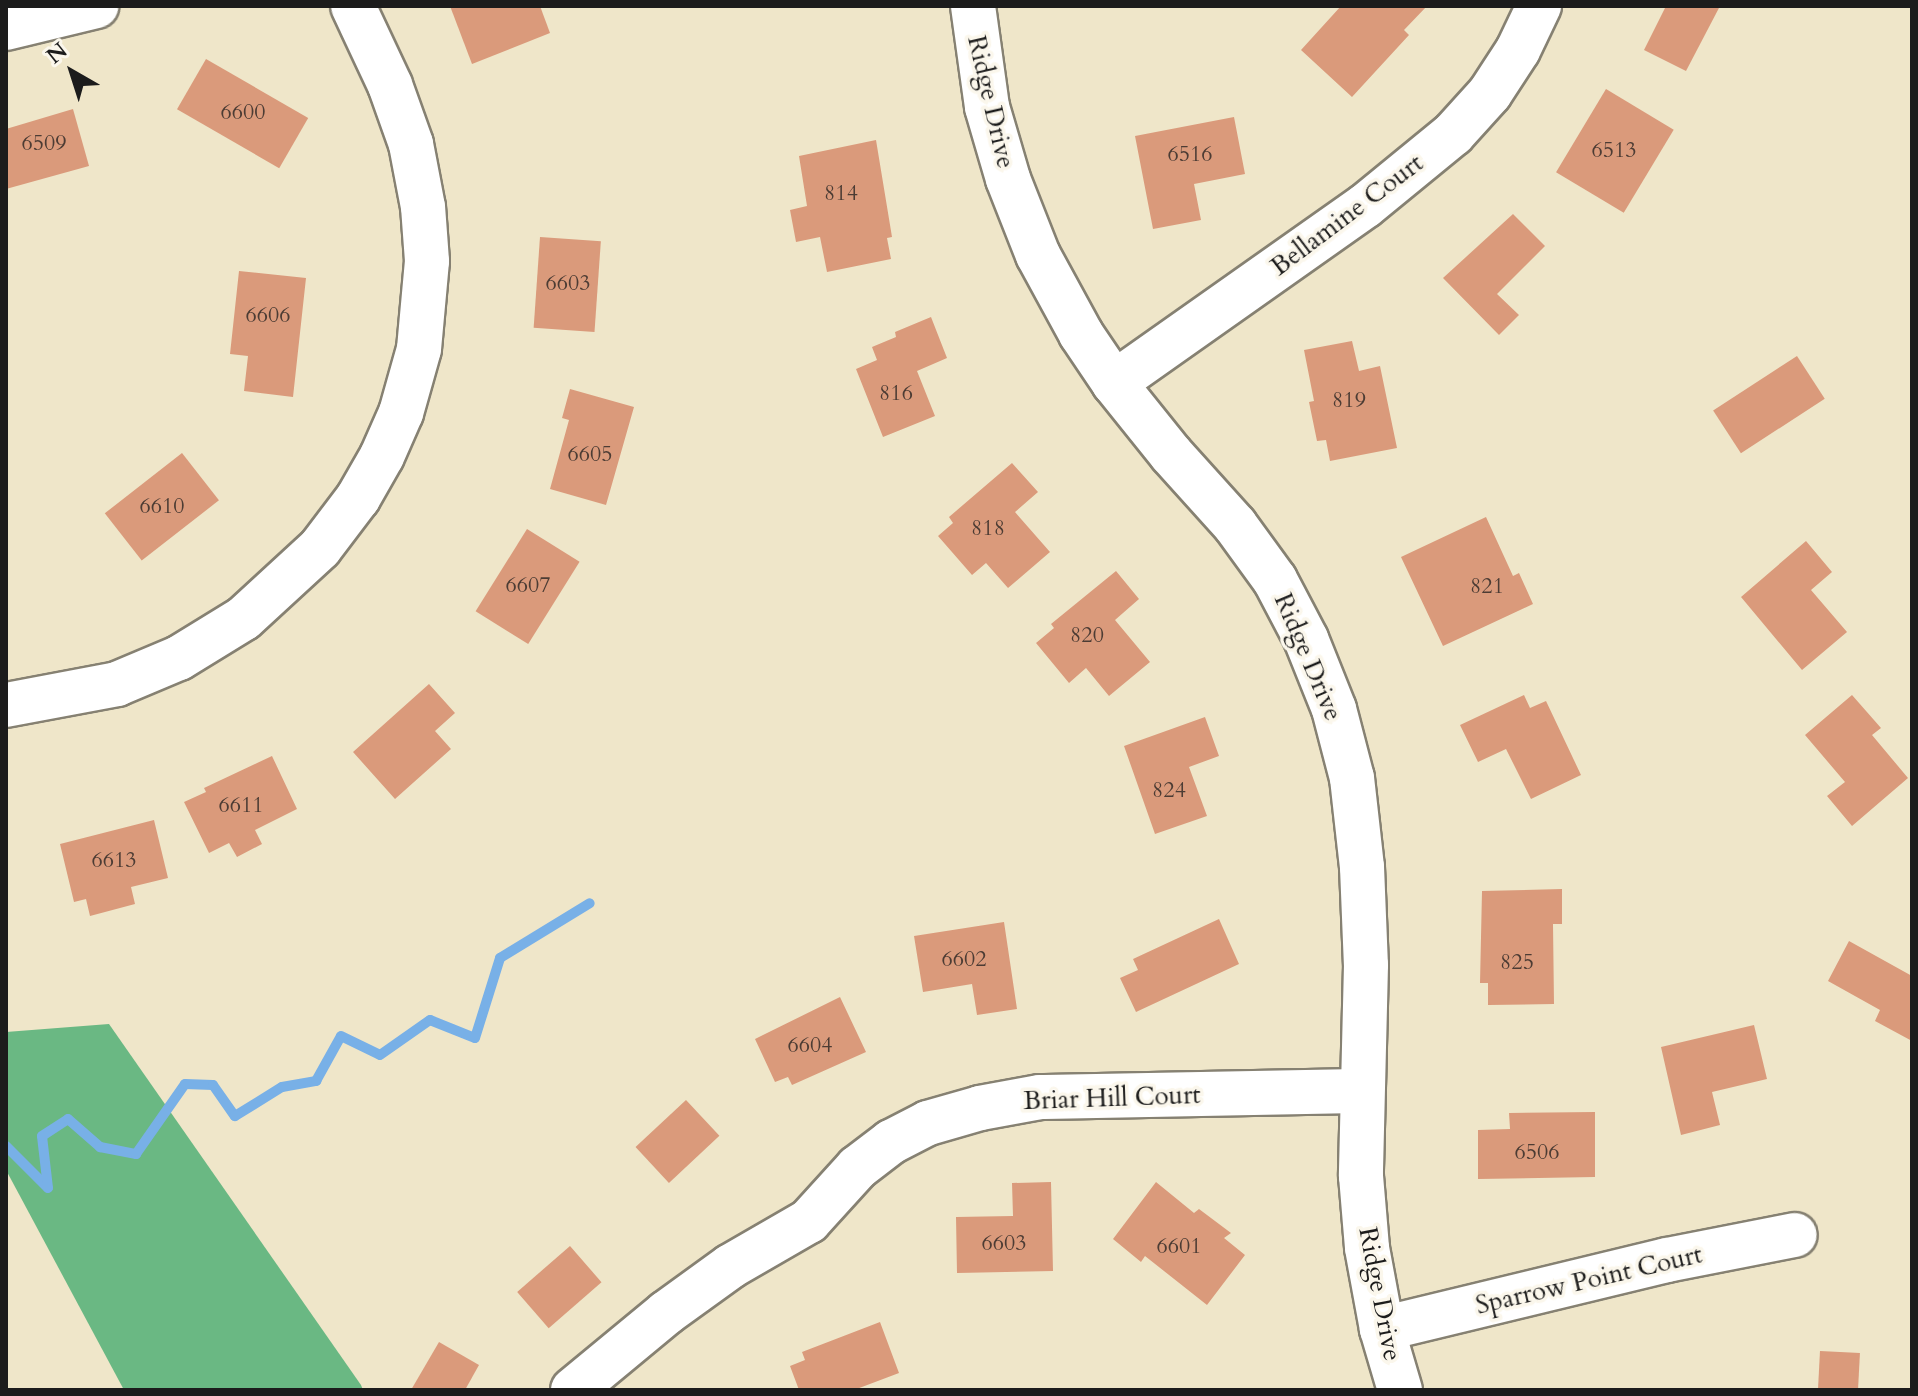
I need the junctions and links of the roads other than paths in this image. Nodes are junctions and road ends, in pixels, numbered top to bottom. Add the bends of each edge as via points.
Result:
1 (96, 6) edge
2 (353, 6) edge
3 (973, 6) edge
4 (1539, 6) edge
5 (6, 28) edge
6 (1114, 383) junction
7 (6, 705) edge
8 (1362, 1091) junction
9 (1795, 1235) dead end
10 (1382, 1329) junction
11 (573, 1390) edge
12 (1400, 1390) edge

1 - 5 street
2 - 7 street via 411,144 427,261 419,349 382,456 320,548 244,618 179,658 117,684
3 - 6 street, Ridge Drive via 987,107 1008,179 1038,255
4 - 6 street, Bellamine Court via 1490,93 1453,134 1365,206
6 - 8 street, Ridge Drive via 1275,580 1334,709 1352,778 1362,867
8 - 10 street, Ridge Drive via 1367,1248
8 - 11 street, Briar Hill Court via 1040,1097 928,1123 868,1159 809,1221 731,1266
9 - 10 street, Sparrow Point Court via 1667,1260
10 - 12 street, Ridge Drive

